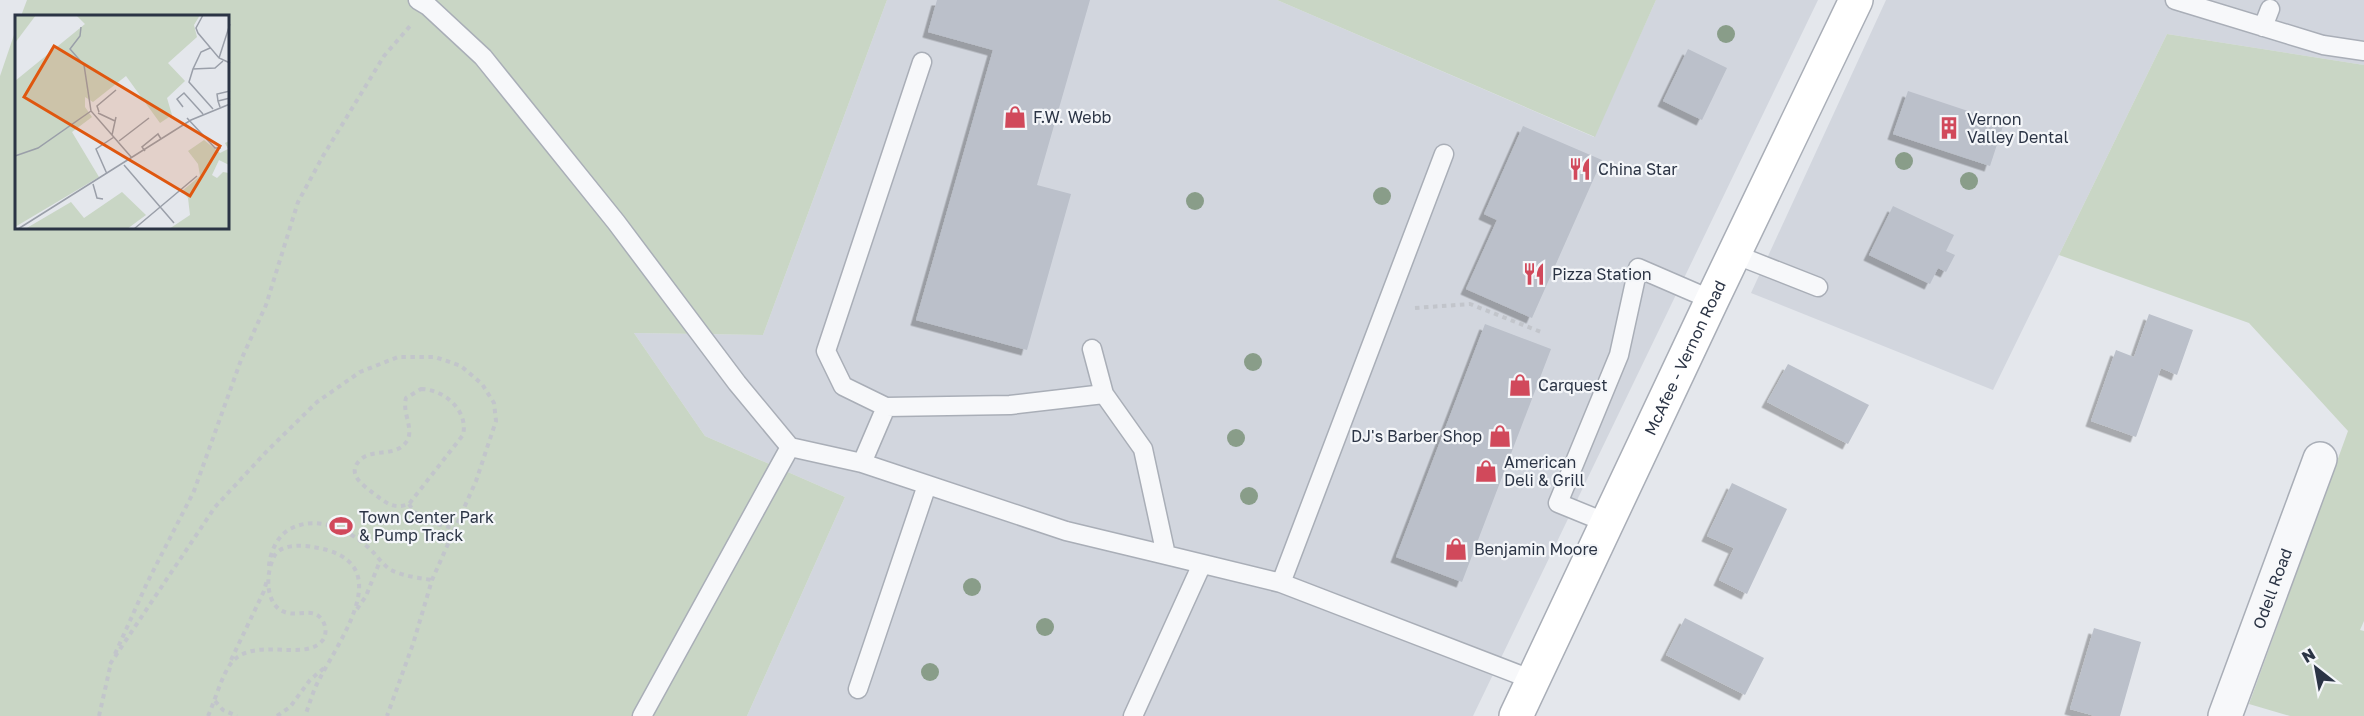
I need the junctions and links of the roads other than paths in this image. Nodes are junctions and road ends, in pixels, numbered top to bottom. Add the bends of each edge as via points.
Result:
1 (1856, 0) edge
2 (2175, 0) edge
3 (423, 3) edge
4 (2270, 9) dead end
5 (2263, 27) junction
6 (2364, 51) edge
7 (922, 62) dead end
8 (1444, 154) dead end
9 (1734, 254) junction
10 (1818, 287) dead end
11 (1712, 300) junction
12 (1092, 349) dead end
13 (1104, 394) junction
14 (886, 407) junction
15 (790, 447) junction
16 (2320, 459) dead end
17 (862, 463) junction
18 (927, 485) junction
19 (1607, 523) junction
20 (1166, 555) junction
21 (1202, 564) junction
22 (1281, 583) junction
23 (1533, 680) junction
24 (858, 689) dead end
25 (642, 716) edge
26 (1133, 716) edge
27 (1516, 716) edge
28 (2225, 716) edge

1 - 9 main road, McAfee - Vernon Road
2 - 5 lane
3 - 15 lane via 483,57
4 - 5 lane
5 - 6 lane via 2323,45
7 - 14 lane via 826,351 843,386
8 - 22 lane
9 - 10 lane
9 - 11 main road, McAfee - Vernon Road
11 - 19 main road, McAfee - Vernon Road
11 - 19 lane via 1638,268 1619,355 1558,503
12 - 13 lane
13 - 14 lane via 1010,405
13 - 20 lane via 1143,449
14 - 17 lane
15 - 17 lane
15 - 25 lane
16 - 28 street, Odell Road
17 - 18 lane
18 - 20 lane via 1066,531
18 - 24 lane
19 - 23 main road, McAfee - Vernon Road
20 - 21 lane
21 - 22 lane
21 - 26 lane
22 - 23 lane
23 - 27 main road, McAfee - Vernon Road

